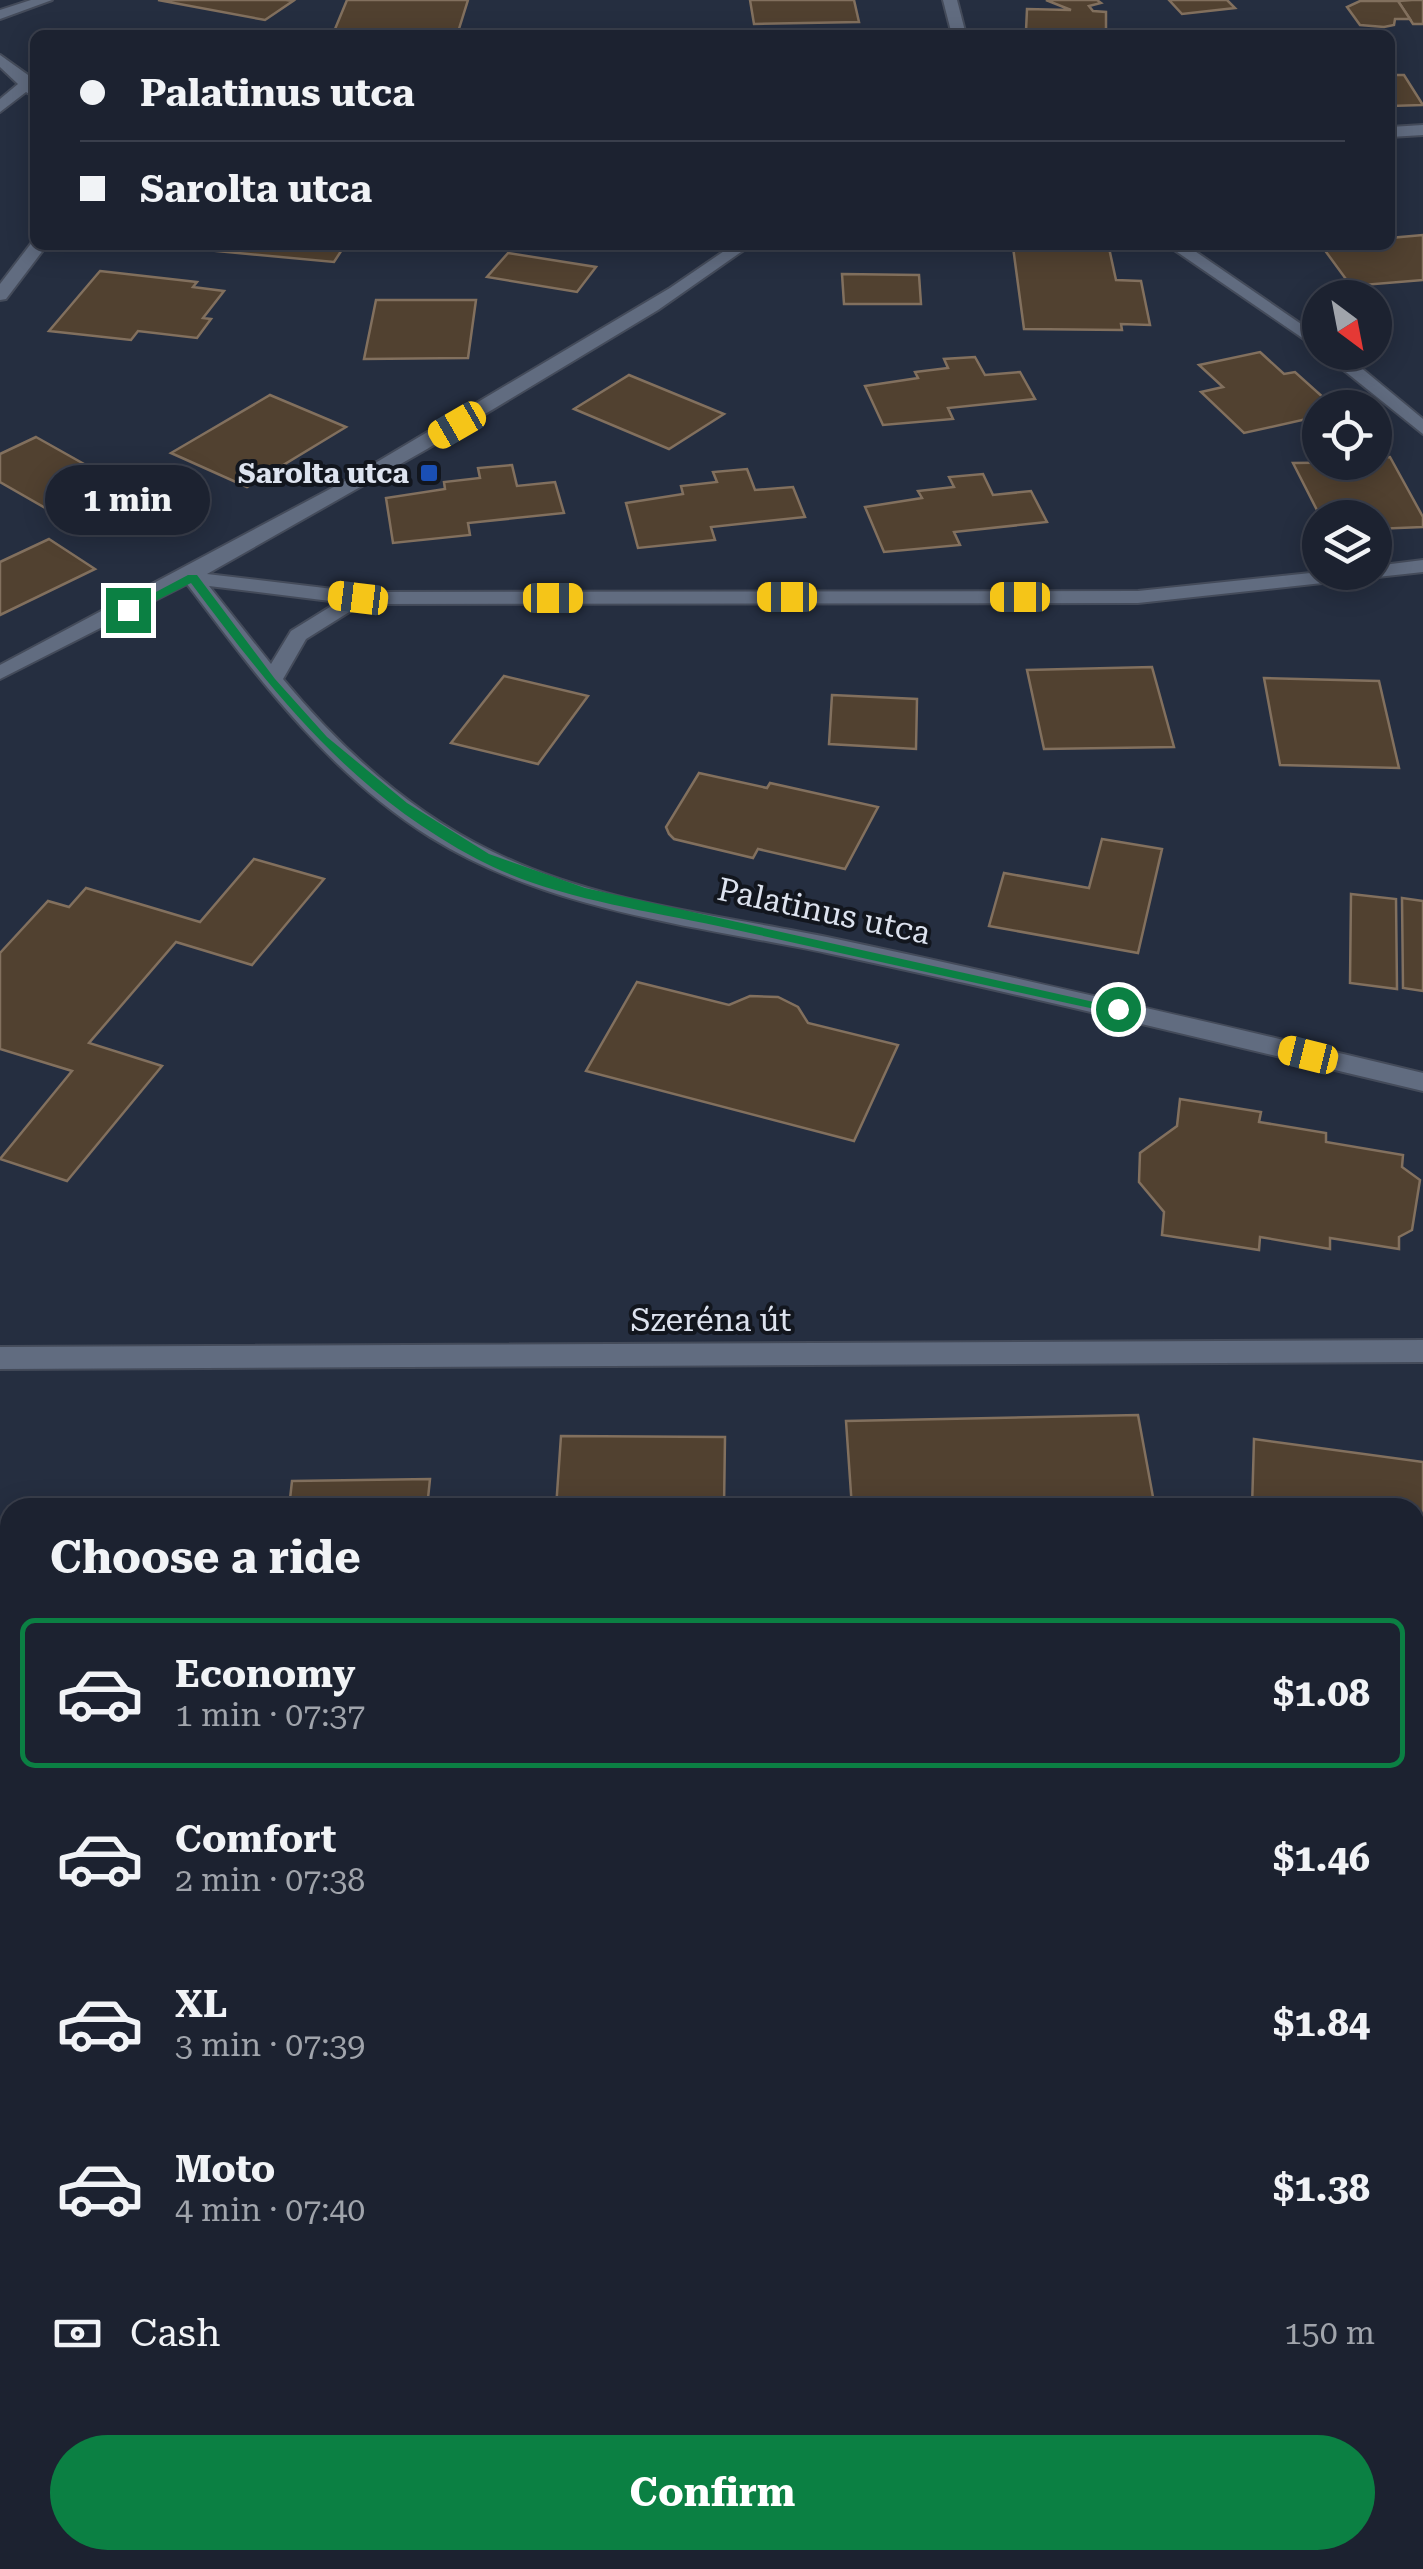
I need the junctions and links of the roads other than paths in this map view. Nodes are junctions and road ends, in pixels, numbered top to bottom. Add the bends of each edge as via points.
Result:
1 (46, 0) edge
2 (950, 0) edge
3 (0, 15) edge
4 (957, 30) edge
5 (0, 59) edge
6 (30, 85) edge
7 (30, 88) edge
8 (0, 107) edge
9 (1423, 130) edge
10 (1395, 132) edge
11 (35, 250) edge
12 (735, 250) edge
13 (1181, 250) edge
14 (0, 295) edge
15 (1302, 333) edge
16 (1352, 370) edge
17 (1423, 428) edge
18 (1423, 566) edge
19 (1392, 570) edge
20 (192, 578) junction
21 (1302, 580) edge
22 (358, 598) junction
23 (0, 673) edge
24 (271, 682) junction
25 (1423, 1082) edge
26 (1423, 1352) edge
27 (0, 1358) edge

1 - 3 street
2 - 4 street
5 - 6 street
7 - 8 street
9 - 10 street
11 - 14 street
12 - 20 street via 457,425
13 - 15 street
16 - 17 street
18 - 19 street
20 - 22 street
20 - 23 street
20 - 24 street, Palatinus utca
21 - 22 street via 1138,597
22 - 24 street via 298,635
24 - 25 street, Palatinus utca via 322,740 402,806 484,857 582,892
26 - 27 street, Szeréna út

